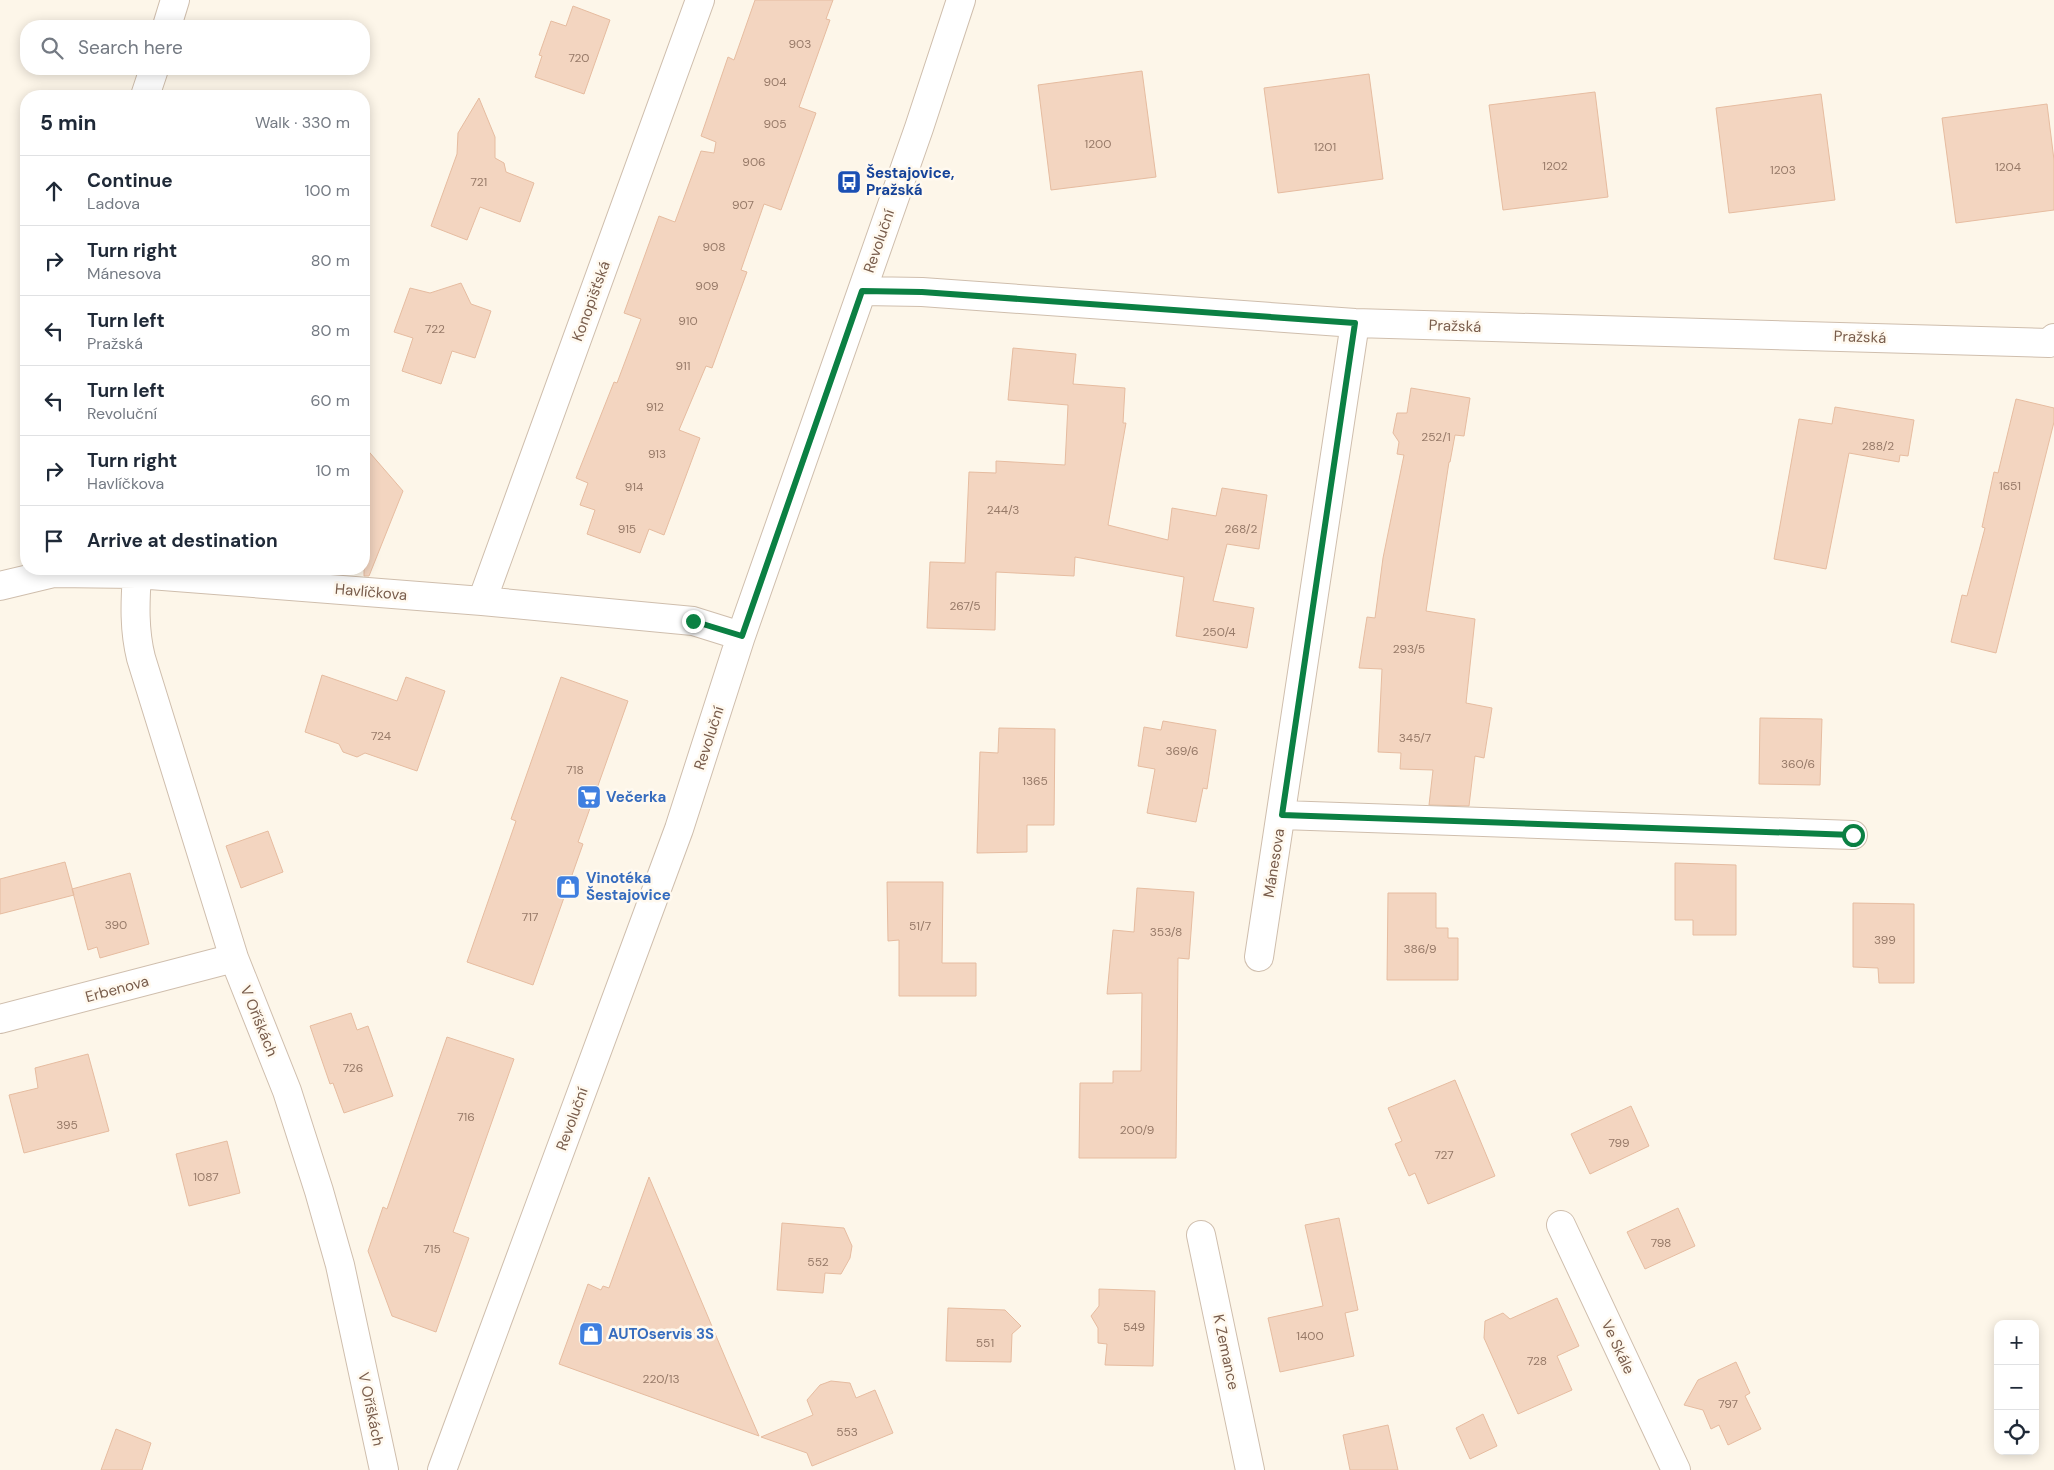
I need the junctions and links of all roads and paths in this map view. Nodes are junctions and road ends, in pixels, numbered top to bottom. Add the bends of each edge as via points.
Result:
1 (175, 0) edge
2 (700, 0) edge
3 (961, 0) edge
4 (169, 20) edge
5 (152, 75) edge
6 (147, 90) edge
7 (862, 291) junction
8 (1355, 323) junction
9 (2052, 340) edge
10 (40, 575) edge
11 (137, 575) edge
12 (150, 575) edge
13 (0, 586) edge
14 (482, 601) junction
15 (742, 636) junction
16 (1282, 815) junction
17 (1853, 835) dead end
18 (1259, 957) dead end
19 (234, 958) junction
20 (0, 1019) edge
21 (1560, 1225) dead end
22 (1201, 1235) dead end
23 (384, 1470) edge
24 (442, 1470) edge
25 (1250, 1470) edge
26 (1676, 1470) edge

1 - 4 street
2 - 14 street, Konopišťská
3 - 7 street, Revoluční
5 - 6 street
7 - 8 street, Pražská via 932,292
7 - 15 street, Revoluční
8 - 9 street, Pražská
8 - 16 street, Mánesova
10 - 13 street, Havlíčkova
11 - 19 street, V Oříškách via 135,617 139,651
12 - 14 street, Havlíčkova
14 - 15 street, Havlíčkova via 693,621
15 - 24 street, Revoluční via 679,829
16 - 17 street
16 - 18 street, Mánesova
19 - 20 street, Erbenova
19 - 23 street, V Oříškách via 287,1092 319,1191 340,1265
21 - 26 street, Ve Skále
22 - 25 street, K Zemance

